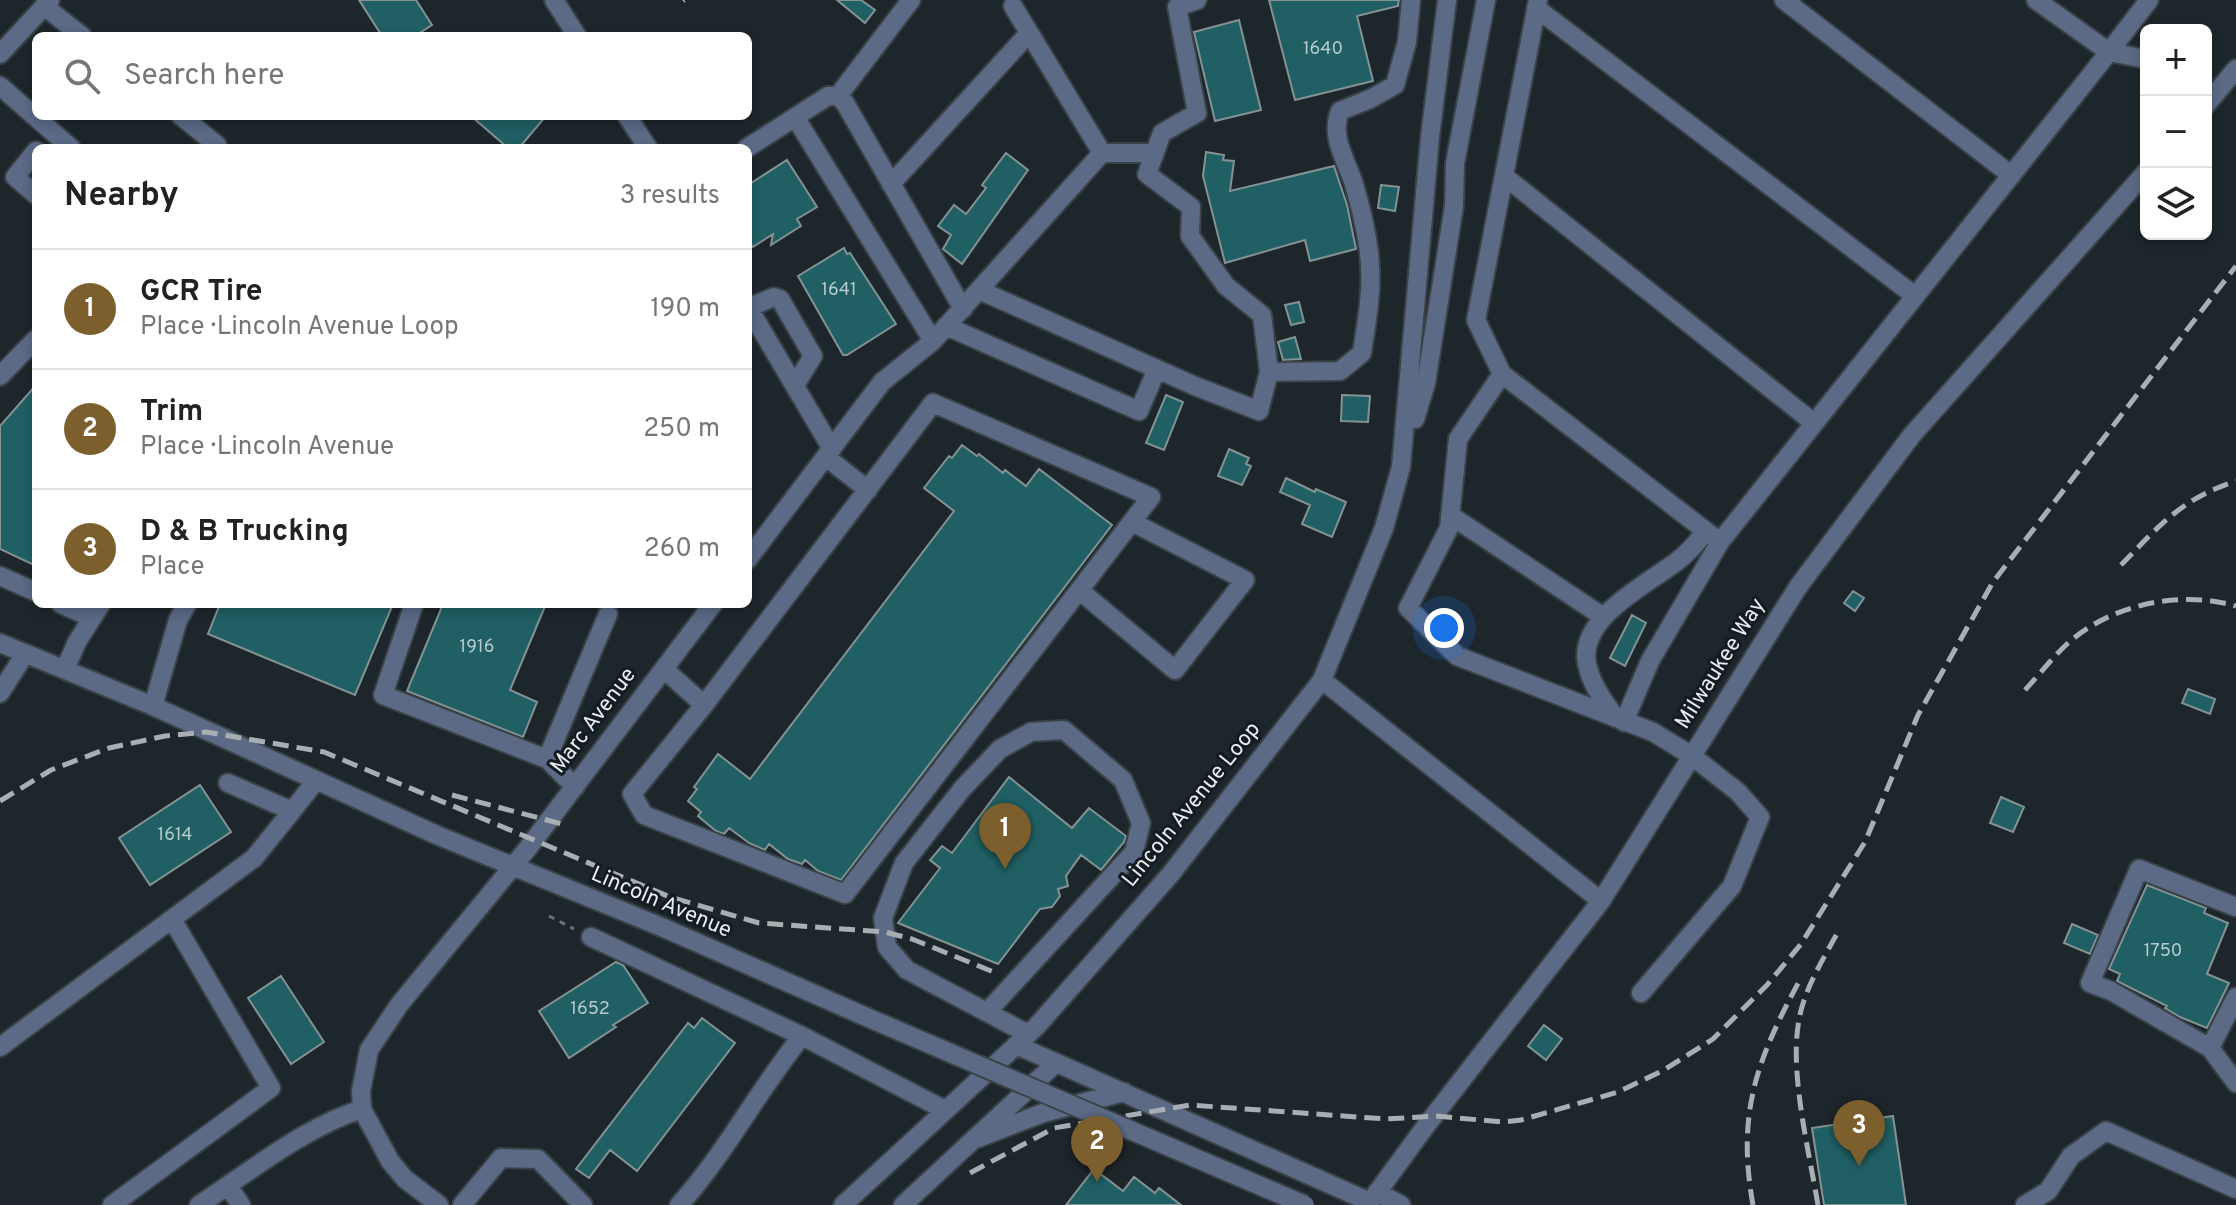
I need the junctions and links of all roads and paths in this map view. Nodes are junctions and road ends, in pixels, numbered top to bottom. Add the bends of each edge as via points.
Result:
1 (554, 0) edge
2 (911, 0) edge
3 (1197, 0) edge
4 (1411, 0) edge
5 (1447, 0) edge
6 (1486, 0) edge
7 (1784, 0) edge
8 (2036, 0) edge
9 (2149, 0) edge
10 (1013, 2) edge
11 (47, 3) edge
12 (1537, 4) edge
13 (78, 32) edge
14 (574, 32) edge
15 (1029, 33) junction
16 (2109, 52) junction
17 (0, 54) edge
18 (2140, 58) edge
19 (2236, 69) edge
20 (0, 86) edge
21 (838, 96) junction
22 (2212, 98) edge
23 (32, 114) edge
24 (795, 117) junction
25 (39, 120) edge
26 (186, 120) edge
27 (630, 120) edge
28 (52, 131) junction
29 (42, 144) edge
30 (67, 144) edge
31 (216, 144) edge
32 (645, 144) edge
33 (752, 145) edge
34 (1102, 153) junction
35 (1155, 153) junction
36 (32, 156) edge
37 (2011, 175) junction
38 (1504, 176) junction
39 (2140, 179) edge
40 (891, 184) junction
41 (32, 192) edge
42 (979, 290) junction
43 (1915, 296) junction
44 (752, 305) edge
45 (963, 309) junction
46 (752, 314) edge
47 (946, 326) junction
48 (933, 341) junction
49 (32, 343) edge
50 (1157, 369) junction
51 (1269, 372) junction
52 (1502, 374) junction
53 (0, 376) edge
54 (795, 385) junction
55 (1814, 423) junction
56 (829, 453) junction
57 (1401, 467) junction
58 (868, 490) junction
59 (1450, 515) junction
60 (1132, 522) junction
61 (1713, 536) junction
62 (752, 554) edge
63 (0, 576) edge
64 (32, 590) edge
65 (1079, 590) junction
66 (185, 608) edge
67 (413, 608) edge
68 (710, 608) edge
69 (96, 611) edge
70 (608, 614) dead end
71 (1602, 616) junction
72 (0, 643) edge
73 (25, 654) junction
74 (65, 669) junction
75 (664, 669) junction
76 (1322, 680) junction
77 (2, 687) edge
78 (704, 705) junction
79 (153, 706) junction
80 (1620, 720) junction
81 (1692, 756) junction
82 (547, 759) junction
83 (315, 782) junction
84 (228, 783) dead end
85 (575, 787) junction
86 (292, 811) junction
87 (513, 867) junction
88 (1601, 901) junction
89 (2236, 907) edge
90 (549, 916) dead end
91 (172, 919) junction
92 (591, 937) joint
93 (1641, 993) dead end
94 (2236, 997) edge
95 (987, 1012) junction
96 (802, 1036) junction
97 (1022, 1040) junction
98 (0, 1047) edge
99 (2210, 1048) junction
100 (1056, 1063) junction
101 (2236, 1083) edge
102 (1124, 1092) junction
103 (362, 1109) junction
104 (945, 1110) junction
105 (968, 1142) junction
106 (228, 1186) junction
107 (2236, 1189) edge
108 (1372, 1200) edge
109 (112, 1205) edge
110 (199, 1205) edge
111 (241, 1205) edge
112 (439, 1205) edge
113 (462, 1205) edge
114 (583, 1205) edge
115 (679, 1205) edge
116 (843, 1205) edge
117 (903, 1205) edge
118 (1305, 1205) edge
119 (1401, 1205) edge
120 (2025, 1205) edge

1 - 14 street
2 - 21 street
3 - 35 street via 1177,7 1197,113 1162,133
4 - 51 street via 1395,85 1340,111 1336,120 1370,267 1362,353 1340,371
5 - 57 street
6 - 57 street via 1455,163 1454,206 1426,383
7 - 37 street
8 - 16 street
9 - 16 street
10 - 15 street
11 - 13 street
11 - 17 street
12 - 38 street
12 - 43 street
15 - 34 street
15 - 40 street
16 - 18 street
16 - 37 street
19 - 22 street
20 - 23 street
21 - 24 street via 828,96
21 - 40 street
24 - 33 street
24 - 48 street
25 - 28 street
26 - 31 street
27 - 32 street
28 - 29 street
28 - 30 street
34 - 35 street
34 - 42 street
35 - 51 street via 1147,174 1191,207 1190,236 1226,286 1262,315
36 - 41 street via 15,177
37 - 43 street
38 - 52 street via 1476,320
38 - 55 street
39 - 81 street, Milwaukee Way via 1912,435 1798,587
40 - 45 street
42 - 45 street
42 - 50 street
43 - 55 street
44 - 54 street via 780,299 813,356
45 - 47 street
46 - 54 street
47 - 48 street
47 - 50 street via 1139,411
48 - 56 street via 882,382
49 - 53 street
50 - 51 street via 1259,411
52 - 59 street via 1458,439
52 - 61 street
54 - 56 street
55 - 61 street
56 - 58 street
56 - 62 street
57 - 76 street, Lincoln Avenue Loop via 1384,528
58 - 60 street via 933,403 1151,497
58 - 78 street
59 - 71 street
59 - 80 street via 1449,528 1408,608 1457,656
60 - 65 street
60 - 65 street via 1245,580 1175,670
61 - 71 street
61 - 80 street
63 - 64 street
65 - 78 street via 845,894 644,815 632,794
66 - 79 street
67 - 82 street via 383,695
68 - 75 street, Marc Avenue
69 - 74 street
70 - 82 street
71 - 80 street via 1592,631 1586,662 1598,692
72 - 73 street, Lincoln Avenue
73 - 74 street, Lincoln Avenue
73 - 77 street
74 - 79 street, Lincoln Avenue
75 - 78 street
75 - 85 street, Marc Avenue
76 - 88 street
76 - 97 street, Lincoln Avenue Loop via 1170,875
79 - 83 street, Lincoln Avenue
80 - 81 street via 1653,732
81 - 88 street, Milwaukee Way
81 - 93 street via 1760,817 1732,886
82 - 85 street
83 - 86 street
83 - 87 street, Lincoln Avenue
84 - 86 street
85 - 87 street, Marc Avenue
86 - 91 street via 254,858
87 - 103 street via 399,1005 369,1050
87 - 118 street, Lincoln Avenue, bridge
88 - 108 street, Milwaukee Way
89 - 99 street via 2139,869 2090,983
90 - 92 path
91 - 98 street
91 - 109 street via 271,1088
92 - 96 street
94 - 99 street
95 - 95 street via 907,970 887,947 883,918 904,863 1000,749 1031,732 1064,730 1123,780 1141,823 1134,852
95 - 97 street
96 - 104 street
96 - 115 street via 706,1175
97 - 100 street
97 - 104 street, Lincoln Avenue Loop
99 - 101 street
100 - 102 street
100 - 105 street
102 - 105 street via 1043,1113
102 - 108 street
103 - 106 street via 342,1115
103 - 112 street via 390,1161
104 - 116 street, Lincoln Avenue Loop
105 - 117 street
106 - 110 street
106 - 111 street
107 - 120 street via 2106,1131 2071,1156 2048,1191
108 - 119 street
113 - 114 street via 501,1158 538,1159

